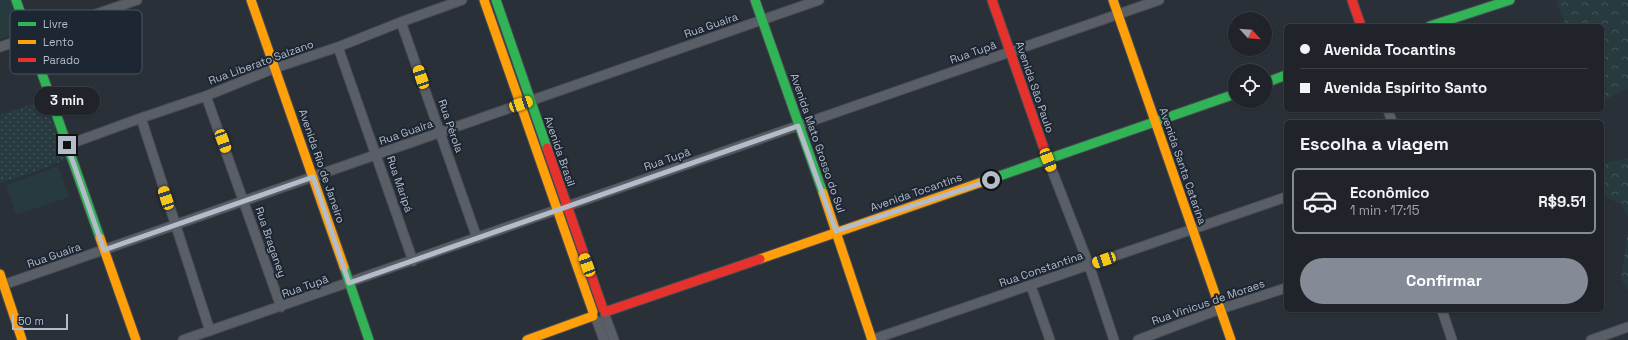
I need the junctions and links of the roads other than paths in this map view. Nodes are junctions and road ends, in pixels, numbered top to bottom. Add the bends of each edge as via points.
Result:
1 (16, 0) edge
2 (138, 0) edge
3 (251, 0) edge
4 (462, 0) edge
5 (484, 0) edge
6 (496, 0) edge
7 (755, 0) edge
8 (819, 0) edge
9 (992, 0) edge
10 (1112, 0) edge
11 (1159, 0) edge
12 (1352, 0) edge
13 (1510, 0) edge
14 (19, 10) edge
15 (109, 10) edge
16 (1118, 15) junction
17 (762, 20) junction
18 (401, 22) junction
19 (1360, 24) edge
20 (1436, 24) edge
21 (10, 44) edge
22 (0, 47) edge
23 (338, 47) junction
24 (1010, 52) junction
25 (275, 68) junction
26 (42, 74) edge
27 (1284, 77) edge
28 (1272, 81) edge
29 (206, 96) junction
30 (1228, 96) edge
31 (531, 101) junction
32 (521, 104) junction
33 (140, 118) junction
34 (1155, 122) junction
35 (798, 126) junction
36 (440, 132) junction
37 (67, 145) junction
38 (377, 155) junction
39 (1048, 160) junction
40 (313, 177) junction
41 (1284, 198) edge
42 (244, 201) junction
43 (567, 207) junction
44 (557, 210) junction
45 (175, 225) junction
46 (1193, 230) junction
47 (836, 231) junction
48 (477, 238) junction
49 (104, 250) junction
50 (413, 260) junction
51 (1089, 265) junction
52 (0, 274) edge
53 (349, 283) junction
54 (2, 286) edge
55 (1031, 286) junction
56 (1284, 289) edge
57 (281, 307) junction
58 (1220, 309) junction
59 (1443, 312) edge
60 (599, 314) junction
61 (1628, 328) edge
62 (210, 331) junction
63 (22, 340) edge
64 (136, 340) edge
65 (183, 340) edge
66 (368, 340) edge
67 (527, 340) edge
68 (604, 340) edge
69 (614, 340) edge
70 (872, 340) edge
71 (1050, 340) edge
72 (1114, 340) edge
73 (1138, 340) edge
74 (1231, 340) edge
75 (1452, 340) edge
76 (1590, 340) edge

1 - 14 street
2 - 15 street
3 - 25 street, Avenida Rio de Janeiro
4 - 18 street, Rua Liberato Salzano
5 - 32 street, Avenida Brasil
6 - 31 street, Avenida Brasil
7 - 17 street, Avenida Mato Grosso do Sul
8 - 17 street, Rua Guaíra
9 - 24 street, Avenida São Paulo
10 - 16 street, Avenida Santa Catarina
11 - 16 street, Rua Tupã
12 - 19 street
13 - 20 street
16 - 24 street, Rua Tupã
16 - 34 street, Avenida Santa Catarina
17 - 31 street, Rua Guaíra
17 - 35 street, Avenida Mato Grosso do Sul
18 - 23 street, Rua Liberato Salzano
18 - 36 street, Rua Pérola
21 - 22 street
23 - 25 street, Rua Liberato Salzano
23 - 38 street, Rua Maripá
24 - 35 street, Rua Tupã
24 - 39 street, Avenida São Paulo
25 - 29 street, Rua Liberato Salzano
25 - 40 street, Avenida Rio de Janeiro
26 - 37 street
27 - 28 street
29 - 33 street, Rua Liberato Salzano
29 - 42 street, Rua Braganey
30 - 34 street, Avenida Tocantins
31 - 32 street, Rua Guaíra
31 - 43 street, Avenida Brasil
32 - 36 street, Rua Guaíra
32 - 44 street, Avenida Brasil
33 - 37 street, Rua Liberato Salzano
33 - 45 street
34 - 39 street, Avenida Tocantins
34 - 46 street, Avenida Santa Catarina
35 - 43 street, Rua Tupã
35 - 47 street, Avenida Mato Grosso do Sul
36 - 38 street, Rua Guaíra
36 - 48 street, Rua Pérola
37 - 49 street
38 - 40 street, Rua Guaíra
38 - 50 street, Rua Maripá
39 - 47 street, Avenida Tocantins
39 - 51 street, Avenida São Paulo
40 - 42 street, Rua Guaíra
40 - 53 street, Avenida Rio de Janeiro
41 - 46 street, Rua Constantina
42 - 45 street, Rua Guaíra
42 - 57 street, Rua Braganey
43 - 44 street, Rua Tupã
43 - 60 street, Avenida Brasil
44 - 48 street, Rua Tupã
44 - 60 street, Avenida Brasil
45 - 49 street, Rua Guaíra
45 - 62 street
46 - 51 street, Rua Constantina
46 - 58 street, Avenida Santa Catarina
47 - 60 street, Avenida Tocantins
47 - 70 street, Avenida Mato Grosso do Sul
48 - 50 street, Rua Tupã
49 - 54 street, Rua Guaíra
49 - 64 street
50 - 53 street, Rua Tupã
51 - 55 street, Rua Constantina
51 - 72 street, Avenida São Paulo
52 - 54 street
53 - 57 street, Rua Tupã
53 - 66 street, Avenida Rio de Janeiro
54 - 63 street
55 - 70 street, Rua Constantina
55 - 71 street
56 - 58 street, Rua Vinicus de Moraes
57 - 62 street, Rua Tupã
58 - 73 street, Rua Vinicus de Moraes
58 - 74 street, Avenida Santa Catarina
59 - 75 street
60 - 67 street, Avenida Tocantins
60 - 68 street, Avenida Brasil
60 - 69 street, Avenida Brasil
61 - 76 street
62 - 65 street, Rua Tupã

